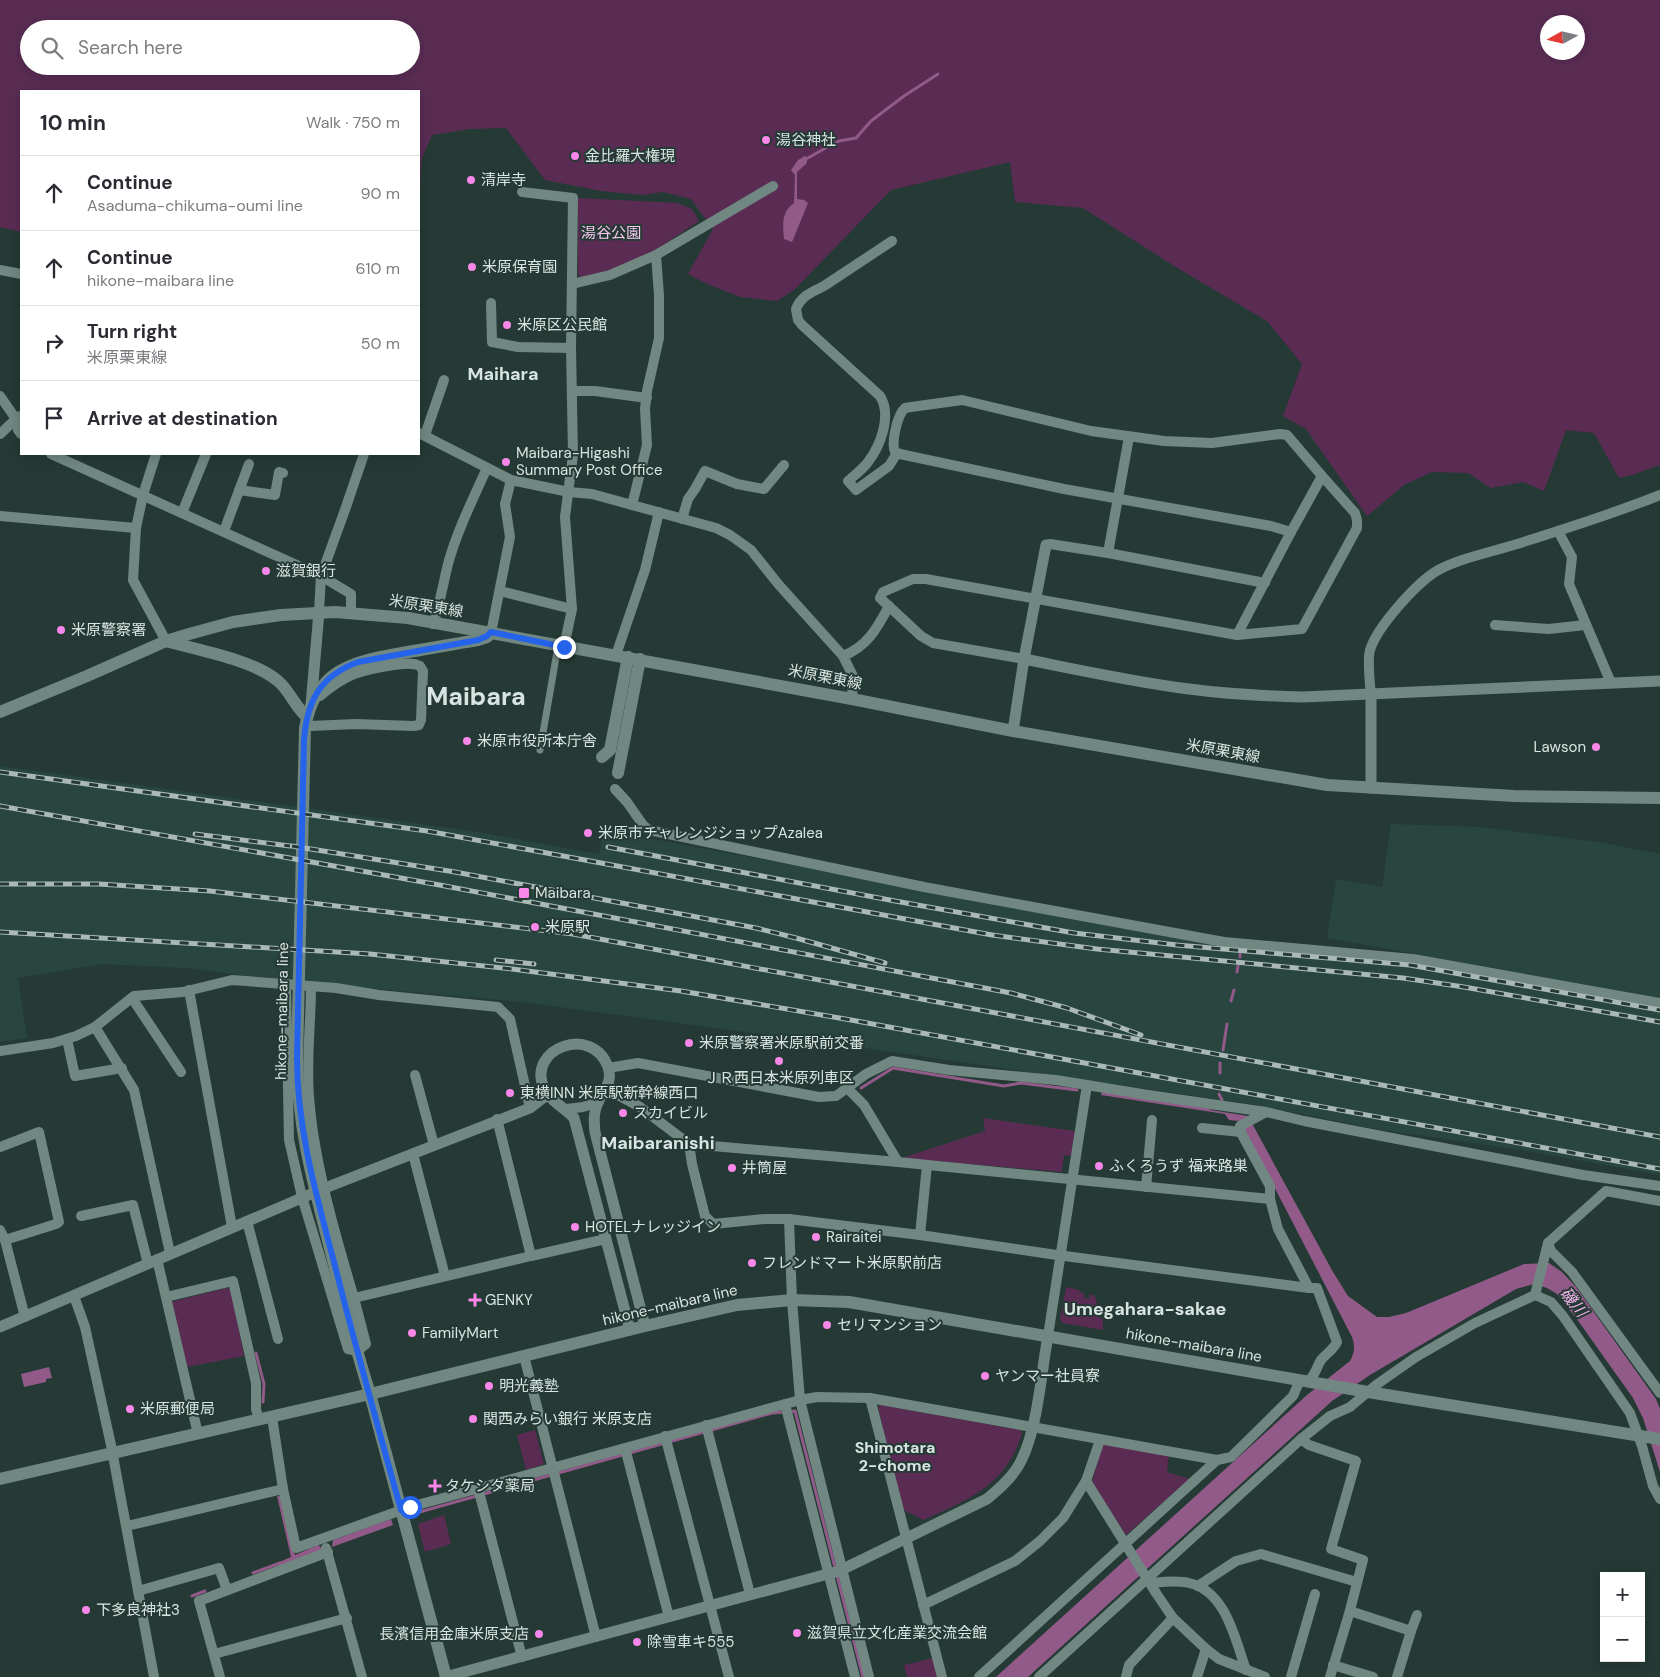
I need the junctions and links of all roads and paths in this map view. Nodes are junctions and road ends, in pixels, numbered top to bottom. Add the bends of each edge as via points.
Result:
1 (773, 186) dead end
2 (522, 192) dead end
3 (892, 241) dead end
4 (656, 254) junction
5 (0, 270) edge
6 (20, 274) edge
7 (572, 284) junction
8 (491, 303) dead end
9 (571, 348) junction
10 (444, 380) dead end
11 (572, 391) junction
12 (0, 396) edge
13 (647, 398) junction
14 (18, 417) edge
15 (20, 433) edge
16 (0, 434) edge
17 (422, 434) edge
18 (1129, 437) junction
19 (896, 453) junction
20 (53, 455) edge
21 (156, 455) edge
22 (206, 455) edge
23 (364, 455) edge
24 (249, 464) dead end
25 (784, 466) dead end
26 (487, 468) junction
27 (283, 473) dead end
28 (1322, 476) junction
29 (512, 480) junction
30 (239, 490) junction
31 (569, 492) junction
32 (142, 495) junction
33 (1660, 495) edge
34 (1117, 498) junction
35 (632, 505) junction
36 (182, 512) junction
37 (659, 512) junction
38 (0, 516) edge
39 (682, 518) junction
40 (136, 528) junction
41 (224, 531) junction
42 (1558, 531) junction
43 (1291, 532) junction
44 (1046, 545) joint
45 (1108, 553) junction
46 (320, 576) junction
47 (1265, 583) junction
48 (500, 591) junction
49 (1036, 598) junction
50 (890, 606) junction
51 (572, 609) junction
52 (319, 612) junction
53 (352, 612) junction
54 (433, 624) junction
55 (1495, 625) dead end
56 (1585, 625) junction
57 (491, 632) junction
58 (1237, 635) junction
59 (166, 641) junction
60 (561, 646) junction
61 (843, 656) junction
62 (628, 657) junction
63 (1024, 659) junction
64 (1660, 681) edge
65 (1611, 683) junction
66 (1371, 695) junction
67 (852, 699) junction
68 (311, 703) junction
69 (0, 712) edge
70 (309, 721) junction
71 (1013, 731) junction
72 (540, 750) dead end
73 (602, 757) dead end
74 (618, 773) dead end
75 (306, 783) dead end
76 (1371, 788) junction
77 (615, 789) dead end
78 (1660, 798) edge
79 (286, 984) junction
80 (311, 986) junction
81 (189, 990) junction
82 (132, 998) junction
83 (1660, 1003) edge
84 (95, 1026) junction
85 (66, 1039) junction
86 (0, 1051) edge
87 (122, 1068) junction
88 (608, 1068) junction
89 (181, 1072) dead end
90 (415, 1075) dead end
91 (1088, 1085) junction
92 (846, 1087) junction
93 (607, 1089) junction
94 (547, 1093) junction
95 (598, 1102) junction
96 (530, 1108) junction
97 (566, 1109) junction
98 (1266, 1112) junction
99 (497, 1119) junction
100 (1152, 1120) dead end
101 (1202, 1128) dead end
102 (1240, 1129) junction
103 (689, 1144) junction
104 (434, 1145) junction
105 (0, 1146) edge
106 (412, 1154) junction
107 (898, 1162) junction
108 (927, 1165) junction
109 (1074, 1180) junction
110 (1660, 1186) edge
111 (1146, 1187) junction
112 (325, 1188) junction
113 (302, 1198) junction
114 (1270, 1199) junction
115 (1660, 1201) edge
116 (81, 1216) dead end
117 (789, 1219) junction
118 (247, 1221) junction
119 (232, 1227) junction
120 (0, 1230) edge
121 (920, 1235) junction
122 (606, 1239) junction
123 (5, 1240) junction
124 (1547, 1247) junction
125 (170, 1253) junction
126 (531, 1256) junction
127 (1062, 1256) junction
128 (152, 1262) junction
129 (445, 1276) junction
130 (1309, 1288) junction
131 (1536, 1293) junction
132 (74, 1296) junction
133 (166, 1297) junction
134 (354, 1298) junction
135 (792, 1300) junction
136 (25, 1317) junction
137 (646, 1326) junction
138 (0, 1327) edge
139 (630, 1330) junction
140 (1048, 1336) junction
141 (278, 1340) dead end
142 (357, 1350) junction
143 (524, 1356) junction
144 (1307, 1381) junction
145 (1364, 1391) junction
146 (1660, 1393) edge
147 (370, 1394) junction
148 (870, 1398) junction
149 (800, 1400) junction
150 (785, 1404) junction
151 (272, 1417) junction
152 (258, 1420) junction
153 (1032, 1428) junction
154 (708, 1429) junction
155 (198, 1434) junction
156 (1641, 1437) junction
157 (1302, 1439) junction
158 (1660, 1439) edge
159 (1100, 1440) junction
160 (666, 1441) junction
161 (626, 1452) junction
162 (113, 1453) junction
163 (1217, 1460) junction
164 (554, 1472) junction
165 (0, 1479) edge
166 (1086, 1480) junction
167 (283, 1489) junction
168 (480, 1493) junction
169 (1660, 1499) edge
170 (401, 1510) junction
171 (127, 1526) junction
172 (906, 1538) junction
173 (326, 1546) junction
174 (1127, 1546) junction
175 (835, 1572) junction
176 (1148, 1579) junction
177 (1357, 1582) junction
178 (226, 1586) junction
179 (1198, 1586) junction
180 (138, 1591) junction
181 (750, 1594) junction
182 (1314, 1594) dead end
183 (923, 1605) junction
184 (710, 1606) junction
185 (1350, 1611) junction
186 (1417, 1616) dead end
187 (669, 1617) junction
188 (347, 1618) junction
189 (1173, 1618) junction
190 (1411, 1631) junction
191 (596, 1637) junction
192 (1206, 1649) junction
193 (214, 1654) junction
194 (522, 1656) junction
195 (1334, 1665) junction
196 (1246, 1670) junction
197 (154, 1677) edge
198 (220, 1677) edge
199 (362, 1677) edge
200 (445, 1677) edge
201 (729, 1677) edge
202 (855, 1677) edge
203 (869, 1677) edge
204 (942, 1677) edge
205 (979, 1677) edge
206 (1039, 1677) edge
207 (1126, 1677) edge
208 (1197, 1677) edge
209 (1265, 1677) edge
210 (1291, 1677) edge
211 (1330, 1677) edge
212 (1373, 1677) edge
213 (1396, 1677) edge

1 - 4 street
2 - 7 street via 573,198
3 - 19 street via 803,298 796,310 802,325 884,401 886,416 878,445 868,463 848,481 856,490 889,466
4 - 7 street via 610,275
4 - 13 street via 659,338
5 - 6 street
7 - 9 street
8 - 9 street via 492,342 518,347
9 - 11 street
10 - 17 street
11 - 13 street
11 - 31 street via 573,455
12 - 14 street
13 - 35 street via 647,445
14 - 15 street
14 - 16 street
17 - 26 street
18 - 19 street via 954,400 902,411 893,447
18 - 28 street via 1212,443 1287,435
18 - 34 street
19 - 34 street
20 - 32 street
21 - 32 street
22 - 36 street
23 - 46 street
24 - 30 street
25 - 39 street via 764,489 737,484 705,471 688,499
26 - 29 street
26 - 54 street via 448,564
27 - 30 street via 279,472 275,495
28 - 43 street
28 - 58 street via 1355,513 1357,528 1302,630
29 - 31 street
29 - 48 street via 505,504 510,537
30 - 41 street
31 - 35 street via 592,494
31 - 51 street via 565,517
32 - 36 street
32 - 40 street
33 - 42 street
34 - 43 street
34 - 45 street
35 - 37 street
36 - 41 street
37 - 39 street
37 - 62 street
38 - 40 street
39 - 61 street via 716,528 751,550
40 - 59 street via 133,580
41 - 46 street
42 - 56 street via 1572,557 1569,584
42 - 66 street via 1455,563 1420,583 1375,636 1369,652
43 - 47 street
44 - 45 street
44 - 49 street
45 - 47 street
46 - 52 street
46 - 53 street via 351,594
47 - 58 street
48 - 51 street
48 - 57 street
49 - 50 street via 918,578 883,592 880,598
49 - 58 street
49 - 63 street
50 - 61 street via 868,640
50 - 63 street via 921,636 933,643
51 - 60 street
52 - 53 main road, 米原栗東線
52 - 59 main road, 米原栗東線 via 234,622
52 - 68 street
53 - 54 main road, 米原栗東線
54 - 57 main road, 米原栗東線
55 - 56 street via 1549,629
56 - 65 street
57 - 60 main road, 米原栗東線
57 - 70 main road, hikone-maibara line via 478,640 347,666 328,678 315,695
59 - 69 main road, 米原栗東線
59 - 70 main road via 258,668 277,680
60 - 62 main road, 米原栗東線
60 - 72 street
61 - 67 street via 852,676
62 - 67 main road, 米原栗東線
62 - 73 main road via 610,750
62 - 74 main road
63 - 66 street via 1139,682 1226,693 1303,697
63 - 71 street
64 - 65 street
65 - 66 street
66 - 76 street
67 - 71 main road, 米原栗東線
68 - 70 street
68 - 70 street via 343,678 367,669 411,663 423,671 422,720 419,725
70 - 75 street
70 - 142 main road, hikone-maibara line via 304,740 297,1080 305,1147
71 - 76 main road, 米原栗東線 via 1327,785
76 - 78 main road, 米原栗東線 via 1514,796
77 - 83 street via 649,830 797,861 1224,942 1413,959
79 - 80 street
79 - 81 street via 232,980
79 - 113 street via 290,1140
80 - 96 street via 498,1007 510,1019
80 - 112 street via 308,1096 312,1132
81 - 82 street
81 - 119 street
82 - 84 street
82 - 89 street
84 - 85 street
84 - 87 street
85 - 86 street via 25,1049
85 - 87 street via 75,1076
87 - 125 street via 134,1090
88 - 92 street via 638,1063 819,1097 836,1096
88 - 93 street via 610,1080
88 - 94 street via 599,1054 584,1045 558,1048 551,1053 543,1068
90 - 104 street
91 - 92 street via 892,1061
91 - 98 street
91 - 109 street
92 - 107 street via 864,1105
93 - 95 street
93 - 103 street via 640,1107
94 - 96 street
94 - 97 street
95 - 97 street via 583,1108
95 - 137 street via 595,1132
96 - 99 street
97 - 122 street via 574,1118
98 - 102 street
98 - 110 street via 1583,1175
99 - 104 street
99 - 126 street
100 - 111 street
101 - 102 street
102 - 114 street via 1270,1186
103 - 107 street
103 - 117 street via 705,1216 713,1224
104 - 106 street
105 - 123 street via 39,1132 59,1222
106 - 112 street
106 - 129 street
107 - 108 street
108 - 109 street
108 - 121 street
109 - 111 street
109 - 127 street
111 - 114 street
112 - 113 street
112 - 134 street
113 - 118 street
113 - 142 street via 343,1336 348,1349
114 - 130 street via 1278,1229
115 - 124 street via 1606,1191
116 - 128 street via 133,1205
117 - 121 street
117 - 135 street
118 - 119 street
118 - 141 street
119 - 125 street
120 - 123 street
121 - 127 street
122 - 126 street
122 - 139 street
123 - 136 street
124 - 131 street
124 - 146 street via 1572,1272
125 - 128 street
126 - 129 street
127 - 130 street
127 - 140 street
128 - 132 street
128 - 133 street
129 - 134 street
130 - 144 street via 1317,1288 1337,1342
131 - 145 street via 1441,1342
131 - 156 street via 1563,1316 1630,1413
132 - 136 street
132 - 162 street via 85,1327
133 - 152 street via 233,1281 256,1383
133 - 155 street
134 - 142 street via 366,1344
135 - 137 main road, hikone-maibara line via 738,1305
135 - 140 main road, hikone-maibara line via 849,1302
135 - 149 street
136 - 138 street
137 - 139 main road, hikone-maibara line
139 - 143 main road, hikone-maibara line
140 - 144 main road, hikone-maibara line
140 - 153 street
142 - 147 main road, hikone-maibara line
143 - 147 main road, hikone-maibara line
143 - 164 street
144 - 145 main road, hikone-maibara line
144 - 163 street via 1231,1457
145 - 156 main road, hikone-maibara line
145 - 157 street via 1350,1407 1330,1416
147 - 151 main road
147 - 170 main road
148 - 149 street
148 - 153 street
148 - 172 street
149 - 150 street
149 - 175 street
150 - 154 street
150 - 175 street
151 - 152 main road
151 - 167 street
152 - 155 main road
153 - 159 street
153 - 172 street via 1022,1460 987,1499
154 - 160 street
154 - 181 street
155 - 162 main road
156 - 158 main road, hikone-maibara line
156 - 169 street via 1653,1486
157 - 176 street
157 - 177 street via 1309,1445 1356,1461 1331,1549 1363,1560
159 - 163 street
159 - 166 street
160 - 161 street
160 - 184 street
161 - 164 street
161 - 187 street
162 - 165 main road
162 - 171 street
163 - 174 street
164 - 168 street
164 - 191 street
166 - 174 street
166 - 183 street via 1064,1518 1015,1562
167 - 171 street
167 - 173 street via 296,1548
168 - 170 street
168 - 194 street
170 - 173 street
170 - 200 main road
171 - 180 street
172 - 175 street
172 - 183 street
173 - 178 street
173 - 188 street
174 - 176 street
174 - 205 street
175 - 181 street
175 - 202 street
175 - 203 street
176 - 179 street
176 - 189 street
176 - 206 street
177 - 179 street via 1261,1554 1236,1561
177 - 185 street
178 - 180 street via 218,1568
178 - 193 street via 199,1601
179 - 196 street via 1211,1594 1221,1607
180 - 197 street
181 - 184 street
182 - 210 street
183 - 204 street
184 - 187 street
184 - 201 street
185 - 190 street
185 - 195 street
186 - 190 street
187 - 191 street
188 - 193 street
188 - 199 street
189 - 192 street
189 - 207 street via 1129,1666
190 - 213 street
191 - 194 street
192 - 196 street via 1219,1659
192 - 208 street
193 - 198 street
194 - 200 street
195 - 211 street
195 - 212 street
196 - 209 street

